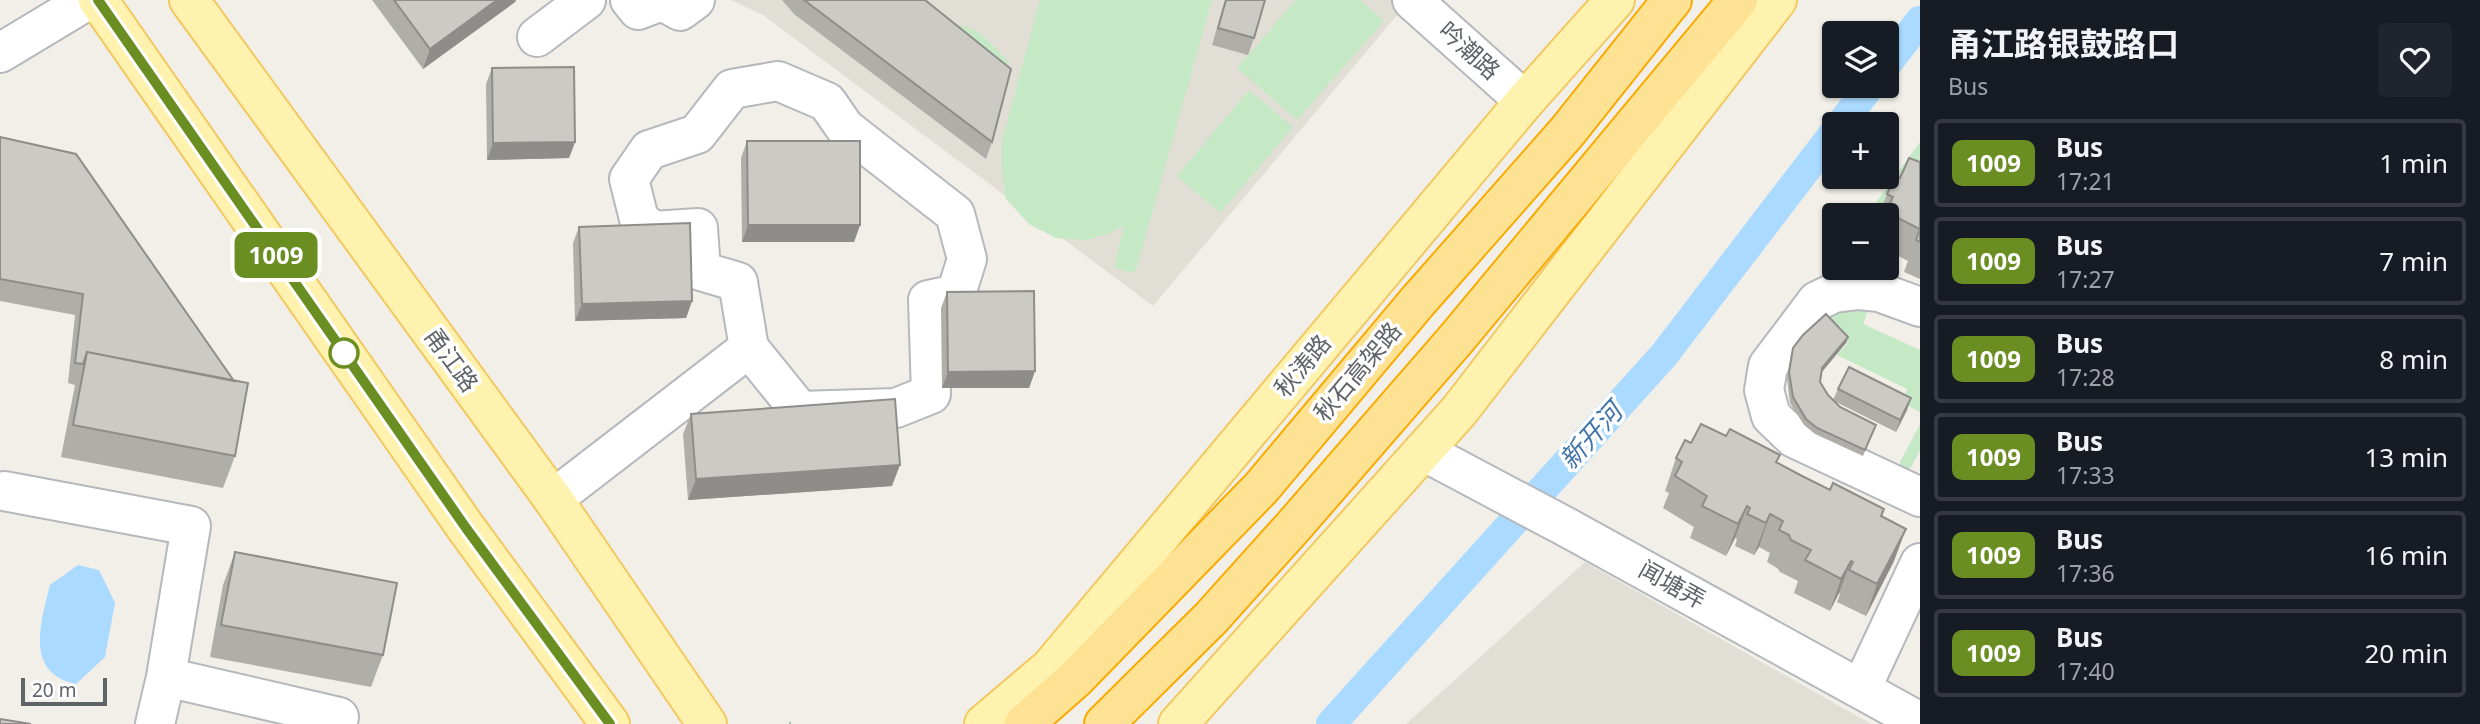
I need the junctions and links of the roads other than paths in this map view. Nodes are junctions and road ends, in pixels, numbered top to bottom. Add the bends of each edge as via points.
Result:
1 (88, 0) edge
2 (98, 0) edge
3 (189, 0) edge
4 (586, 0) edge
5 (631, 0) edge
6 (695, 0) edge
7 (1412, 0) edge
8 (1615, 0) edge
9 (1672, 0) edge
10 (1738, 0) edge
11 (1777, 0) edge
12 (537, 37) dead end
13 (0, 53) edge
14 (1525, 101) junction
15 (1920, 307) edge
16 (1836, 332) edge
17 (749, 348) junction
18 (1808, 372) edge
19 (1816, 412) edge
20 (1423, 451) junction
21 (1875, 476) junction
22 (1, 495) edge
23 (1920, 497) edge
24 (553, 499) junction
25 (1920, 563) edge
26 (166, 677) junction
27 (1861, 689) junction
28 (1920, 722) edge
29 (155, 724) edge
30 (337, 724) edge
31 (610, 724) edge
32 (707, 724) edge
33 (984, 724) edge
34 (1024, 724) edge
35 (1104, 724) edge
36 (1178, 724) edge

1 - 13 street
2 - 31 main road via 458,516
3 - 24 main road, 甬江路
4 - 12 street
5 - 6 street via 638,10 662,1 680,11
7 - 14 street, 吟潮路
8 - 14 main road, 秋涛路
9 - 34 highway, 秋石高架路 via 1567,132 1261,488
10 - 35 highway via 1292,528 1211,618
11 - 20 main road via 1459,411
14 - 33 main road, 秋涛路 via 1050,668
15 - 21 street via 1879,292 1834,293 1817,301 1768,366 1764,390 1771,416 1794,438
16 - 18 street via 1814,355
17 - 17 street via 800,411 896,408 930,394 928,300 956,294 967,259 955,214 845,128 827,102 778,81 732,89 697,134 649,150 629,179 639,219 653,231 698,228 701,271 737,282
17 - 24 street
19 - 21 street via 1885,451
20 - 27 street, 闻塘弄
20 - 36 main road
21 - 23 street
22 - 26 street via 191,526
24 - 32 main road, 甬江路
25 - 27 street
26 - 29 street
26 - 30 street via 339,717
27 - 28 street, 闻塘弄

